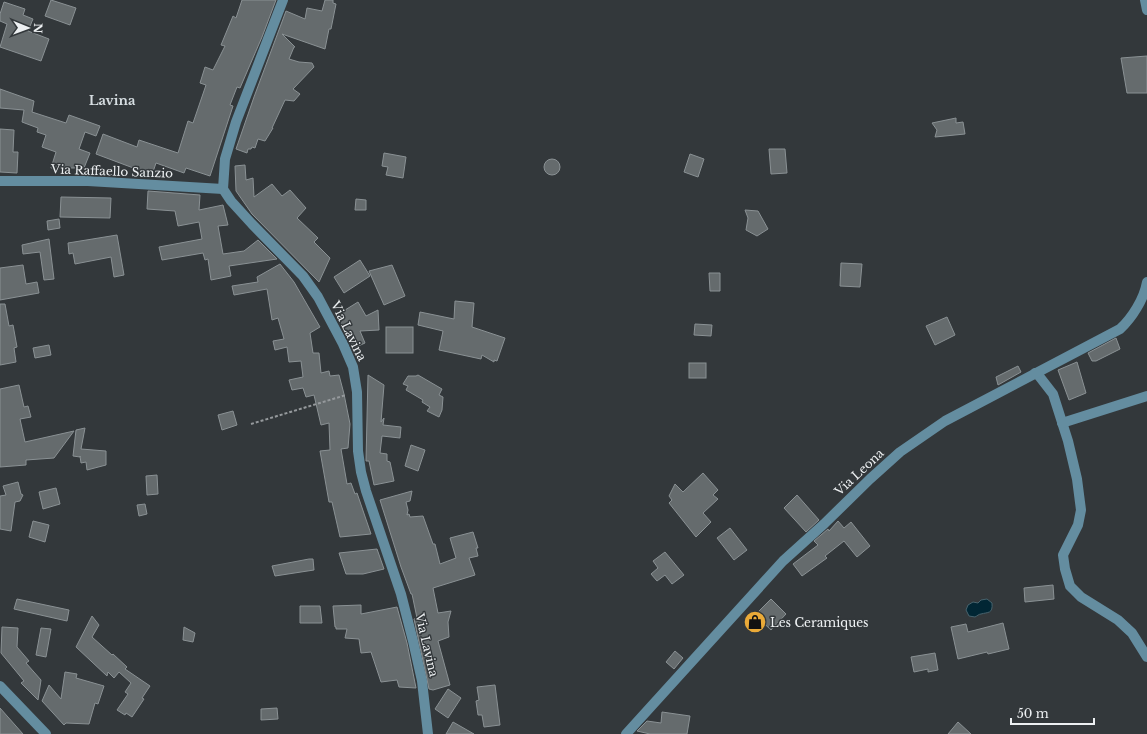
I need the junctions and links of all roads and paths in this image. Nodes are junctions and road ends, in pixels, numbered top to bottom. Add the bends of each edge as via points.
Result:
1 (283, 0) edge
2 (1145, 0) edge
3 (1147, 10) edge
4 (0, 181) edge
5 (223, 189) junction
6 (1147, 282) edge
7 (1035, 373) junction
8 (357, 392) junction
9 (1147, 396) edge
10 (1062, 423) junction
11 (251, 424) dead end
12 (1147, 657) edge
13 (0, 686) edge
14 (46, 734) edge
15 (428, 734) edge
16 (626, 734) edge

1 - 5 street via 236,122 225,159
2 - 3 street
4 - 5 street, Via Raffaello Sanzio via 88,182
5 - 8 street, Via Lavina via 252,224 303,276 318,297 350,361
6 - 7 street, Via Leona via 1136,311 1120,329
7 - 10 street via 1053,394
7 - 16 street, Via Leona via 945,421 900,452 870,478 783,561
8 - 11 path
8 - 15 street, Via Lavina via 361,472 412,634 422,681
9 - 10 street
10 - 12 street via 1076,472 1081,510 1078,525 1063,555 1070,586 1081,597 1118,620 1132,633
13 - 14 street

